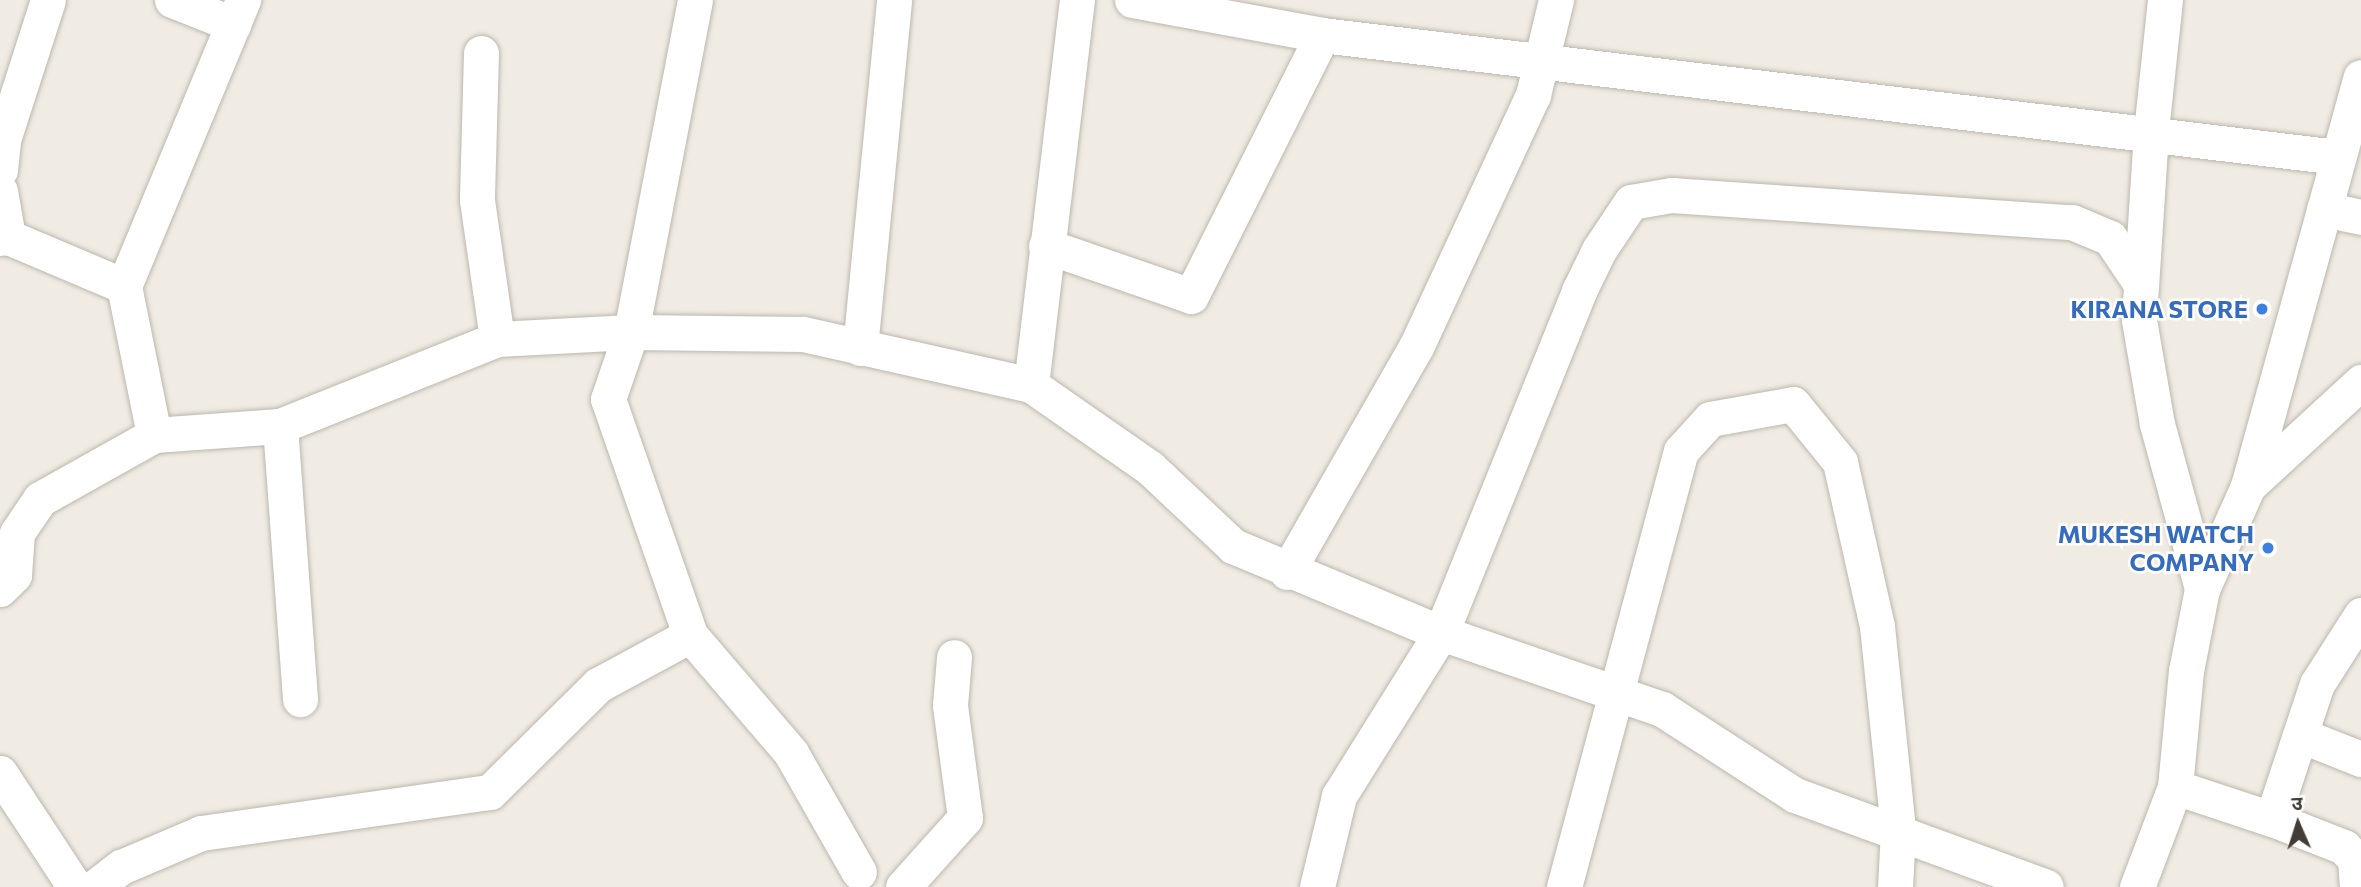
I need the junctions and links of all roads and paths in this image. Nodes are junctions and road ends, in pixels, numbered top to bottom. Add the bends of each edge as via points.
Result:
1 (48, 0) edge
2 (172, 0) edge
3 (695, 0) edge
4 (894, 0) edge
5 (1077, 0) edge
6 (1132, 0) edge
7 (1556, 0) edge
8 (2155, 1) edge
9 (238, 12) edge
10 (1322, 35) junction
11 (481, 52) dead end
12 (1541, 60) junction
13 (2361, 77) edge
14 (2151, 132) junction
15 (2338, 157) junction
16 (0, 170) edge
17 (0, 191) edge
18 (2324, 209) junction
19 (2361, 216) edge
20 (4, 238) edge
21 (1046, 246) junction
22 (2141, 284) junction
23 (124, 286) junction
24 (631, 332) junction
25 (497, 340) junction
26 (860, 348) junction
27 (2361, 382) edge
28 (1031, 385) junction
29 (280, 426) junction
30 (153, 435) junction
31 (2248, 486) junction
32 (1287, 572) junction
33 (0, 589) edge
34 (2202, 589) junction
35 (2361, 615) edge
36 (1441, 633) junction
37 (690, 635) junction
38 (954, 657) dead end
39 (1617, 694) junction
40 (300, 699) dead end
41 (2300, 735) junction
42 (2361, 759) edge
43 (0, 773) edge
44 (2175, 787) junction
45 (2272, 819) junction
46 (1898, 830) junction
47 (859, 872) dead end
48 (75, 887) edge
49 (95, 887) edge
50 (904, 887) edge
51 (1317, 887) edge
52 (1564, 887) edge
53 (1895, 887) edge
54 (2046, 887) edge
55 (2137, 887) edge
56 (2357, 887) edge

1 - 16 street via 3,140
2 - 9 street
3 - 24 street
4 - 26 street
5 - 21 street
6 - 10 street
7 - 12 street
8 - 14 street
9 - 23 street
10 - 12 street
10 - 21 street via 1191,296
11 - 25 street via 477,200
12 - 14 street
12 - 32 street via 1533,95 1416,347
13 - 15 street
14 - 15 street
14 - 22 street
15 - 18 street
17 - 20 street
18 - 19 street
18 - 31 street
20 - 23 street
21 - 28 street
22 - 34 street via 2139,320 2157,424
22 - 36 street via 2110,238 2072,222 1671,195 1631,202 1579,291
23 - 30 street
24 - 25 street
24 - 26 street via 803,334
24 - 37 street via 608,399
25 - 29 street
26 - 28 street
27 - 31 street
28 - 32 street via 1150,468 1233,546
29 - 30 street
29 - 40 street
30 - 33 street via 40,499 17,533 14,575
31 - 34 street
32 - 36 street
34 - 44 street via 2186,671
35 - 41 street via 2317,684
36 - 39 street
36 - 51 street via 1339,796
37 - 47 street via 791,753
37 - 49 street via 598,685 490,792 201,833 121,867
38 - 50 street via 950,705 965,818
39 - 46 street via 1662,709 1795,795
39 - 46 street via 1682,451 1710,419 1793,404 1840,462 1877,626
39 - 52 street
41 - 42 street
41 - 45 street
43 - 48 street
44 - 45 street
44 - 55 street
45 - 56 street via 2344,847 2354,859
46 - 53 street
46 - 54 street

